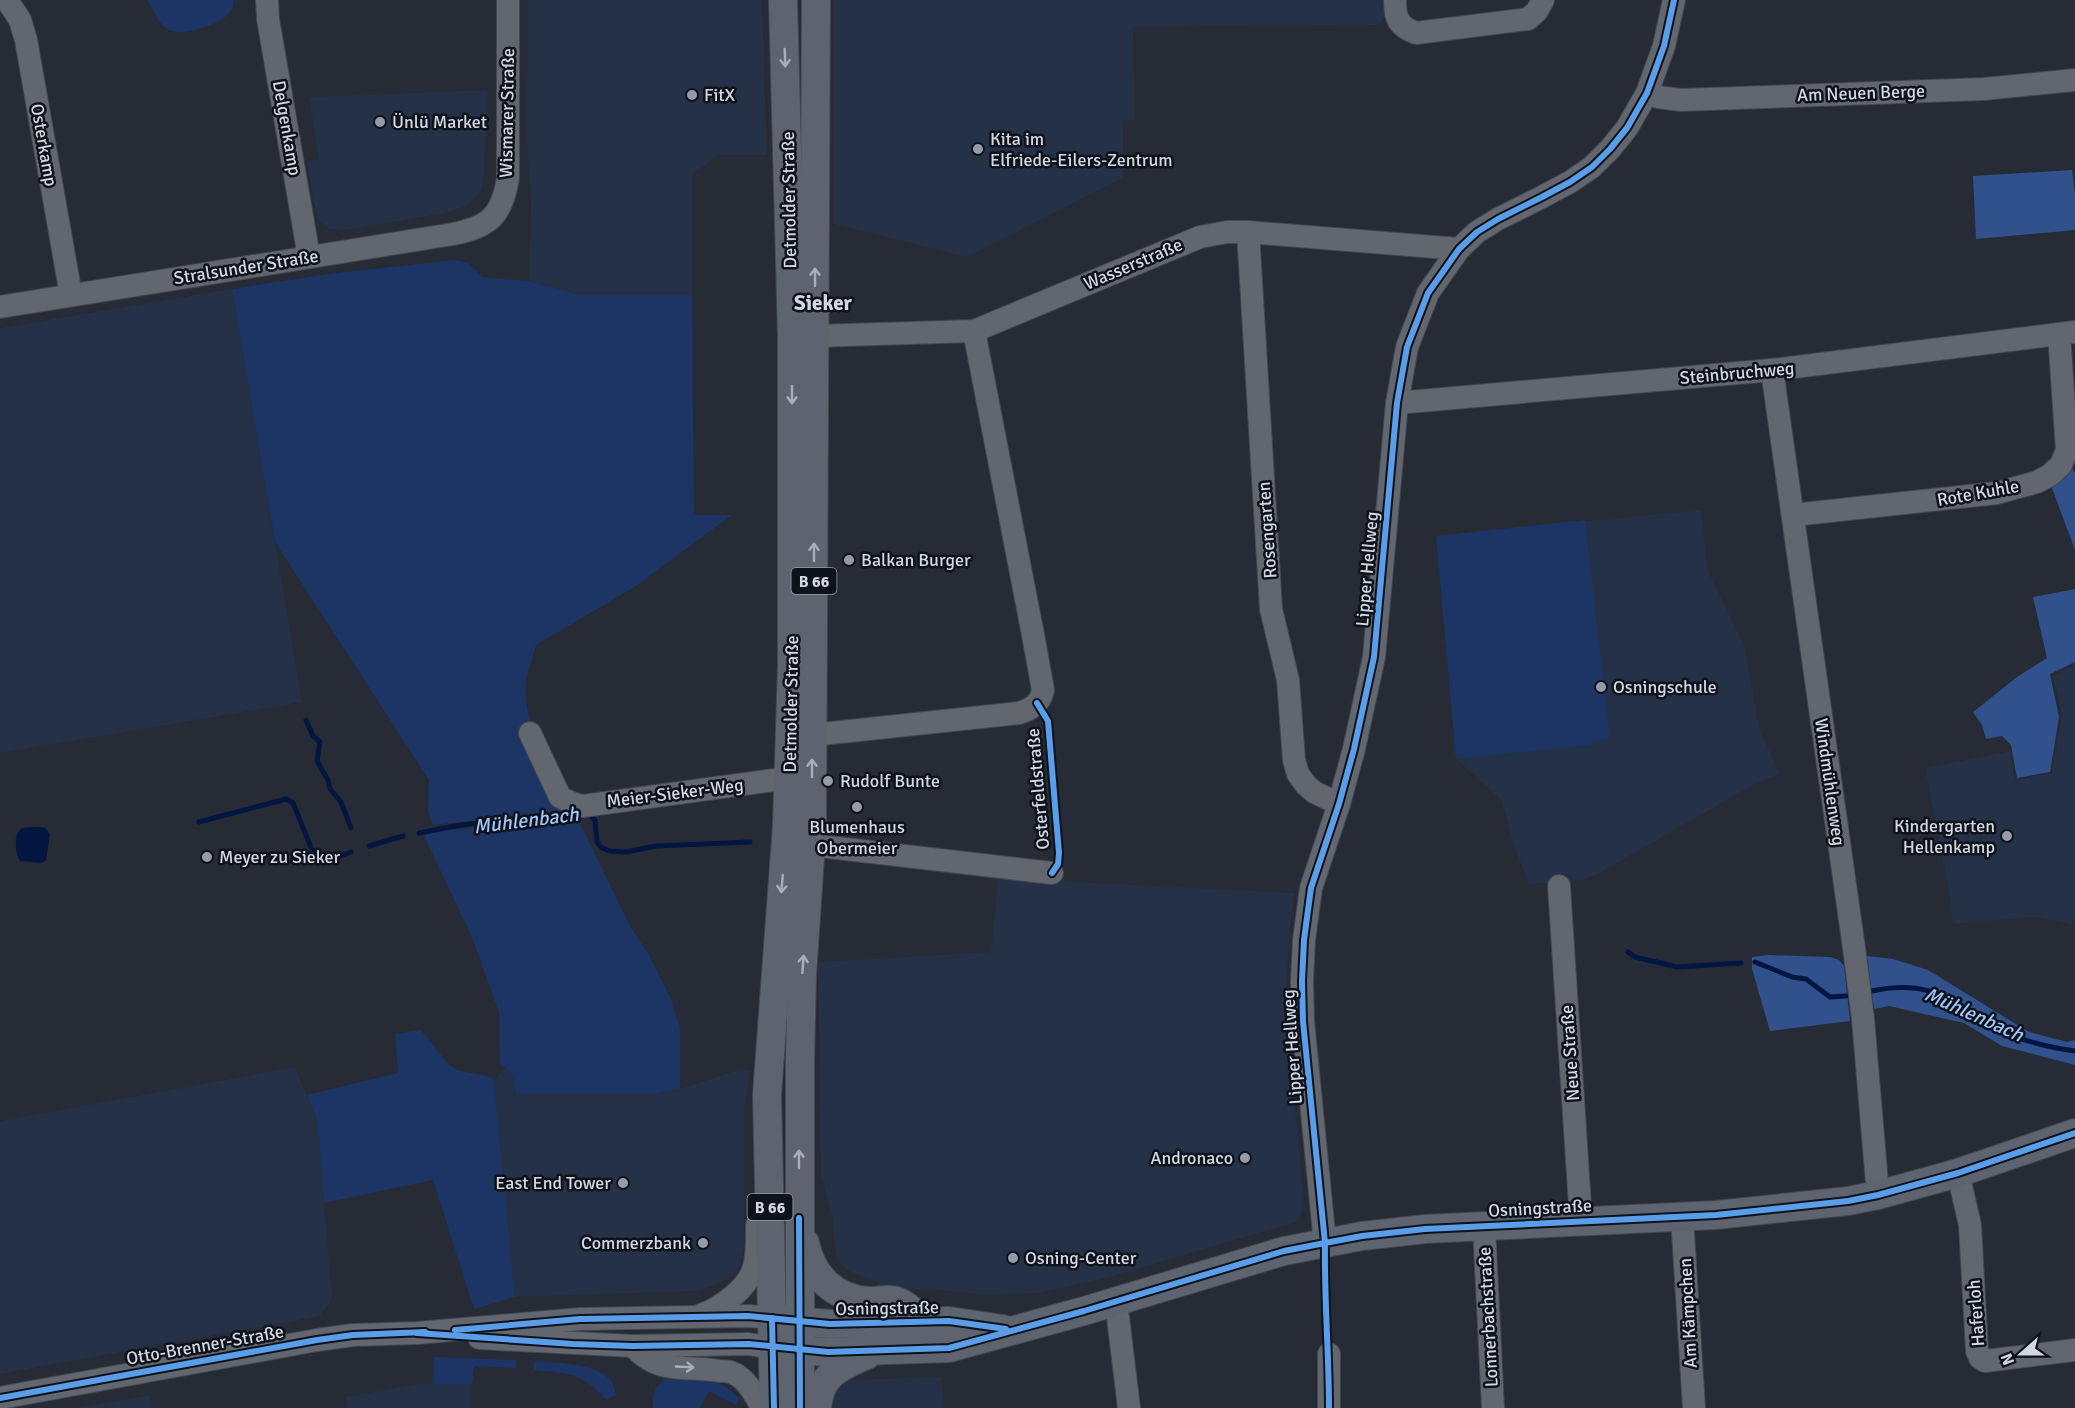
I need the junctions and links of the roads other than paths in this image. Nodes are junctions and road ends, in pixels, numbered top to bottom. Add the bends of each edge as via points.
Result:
1 (7, 0) edge
2 (267, 0) edge
3 (507, 0) edge
4 (783, 0) edge
5 (816, 0) edge
6 (1395, 0) edge
7 (1543, 0) edge
8 (1674, 0) edge
9 (2075, 80) edge
10 (1647, 93) junction
11 (489, 222) joint
12 (1248, 232) junction
13 (1459, 249) junction
14 (309, 257) junction
15 (71, 295) junction
16 (0, 307) edge
17 (974, 331) junction
18 (2067, 333) edge
19 (815, 336) junction
20 (1772, 370) junction
21 (1397, 403) junction
22 (1793, 515) junction
23 (530, 733) dead end
24 (812, 735) junction
25 (789, 778) junction
26 (1339, 804) junction
27 (811, 845) junction
28 (1052, 873) dead end
29 (1558, 886) dead end
30 (767, 1095) junction
31 (2075, 1132) edge
32 (1958, 1173) junction
33 (1878, 1195) junction
34 (1682, 1217) junction
35 (799, 1218) junction
36 (1581, 1221) junction
37 (1484, 1226) junction
38 (1325, 1243) junction
39 (1116, 1301) junction
40 (696, 1318) junction
41 (772, 1318) junction
42 (801, 1322) junction
43 (924, 1322) junction
44 (1009, 1330) junction
45 (417, 1333) junction
46 (633, 1346) junction
47 (772, 1348) junction
48 (2075, 1350) edge
49 (800, 1351) junction
50 (876, 1351) junction
51 (1329, 1354) dead end
52 (0, 1398) edge
53 (762, 1408) edge
54 (774, 1408) edge
55 (800, 1408) edge
56 (817, 1408) edge
57 (1129, 1408) edge
58 (1329, 1408) edge
59 (1492, 1408) edge
60 (1694, 1408) edge

1 - 15 street, Osterkamp via 20,20 26,40
2 - 14 street, Delgenkamp
3 - 11 street, Wismarer Straße via 508,177 505,197
4 -> 25 main road, Detmolder Straße / B 66 via 792,337
19 -> 5 main road, Detmolder Straße / B 66
6 - 7 street via 1398,22 1416,33 1528,19
8 - 10 street, Lipper Hellweg via 1664,46
9 - 10 street, Am Neuen Berge via 1984,89 1682,100
10 - 13 street, Lipper Hellweg via 1627,128 1592,167 1498,219
11 - 14 street, Stralsunder Straße via 466,232
12 - 13 street, Wasserstraße
12 - 17 street, Wasserstraße via 1200,237
12 - 26 street, Rosengarten via 1272,609 1288,680 1294,760 1306,785
13 - 21 street, Lipper Hellweg via 1428,293 1407,347
14 - 15 street, Stralsunder Straße
15 - 16 street, Stralsunder Straße
17 - 19 street, Wasserstraße
17 - 24 street, Osterfeldstraße via 1034,640 1041,698 1029,710 1019,713
18 - 20 street, Steinbruchweg
18 - 22 street, Rote Kuhle via 2067,450 2061,465 2050,475 2016,488 1971,497
24 -> 19 main road, Detmolder Straße / B 66
20 - 21 street, Steinbruchweg
20 - 22 street, Windmühlenweg
21 - 26 street, Lipper Hellweg via 1374,657
22 - 33 street, Windmühlenweg via 1863,1019
23 - 25 street, Meier-Sieker-Weg via 560,796 583,806
27 -> 24 main road, Detmolder Straße / B 66
25 -> 30 main road, Detmolder Straße / B 66
26 - 38 street, Lipper Hellweg via 1311,888 1302,981
27 - 28 street
35 -> 27 main road, Detmolder Straße / B 66 via 802,976
29 - 36 street, Neue Straße
30 - 40 street via 758,1142 757,1250 752,1275 726,1301
30 - 41 main road, Detmolder Straße / B 66
31 - 32 main road, Osningstraße
32 - 33 main road, Osningstraße
32 - 48 street, Haferloh via 1970,1225 1980,1358 1985,1361
33 - 34 main road, Osningstraße via 1760,1212
34 - 36 main road, Osningstraße
34 - 60 street, Am Kämpchen
35 - 42 main road, Detmolder Straße / B 66
35 - 43 main road via 808,1257 828,1286 850,1298 893,1300
36 - 37 main road, Osningstraße
37 - 38 main road, Osningstraße via 1425,1229
37 - 59 street, Lonnerbachstraße
38 - 39 main road, Osningstraße via 1284,1251
39 - 44 main road, Osningstraße
39 - 57 street
40 - 41 street, Otto-Brenner-Straße
40 - 45 street, Otto-Brenner-Straße via 580,1319
41 - 42 main road, Osningstraße
41 - 47 main road, Detmolder Straße / B 66
42 - 43 main road, Osningstraße
42 - 49 main road, Detmolder Straße / B 66
43 - 44 main road, Osningstraße
44 - 50 main road, Osningstraße via 949,1348
45 - 46 street, Otto-Brenner-Straße
45 - 52 street, Otto-Brenner-Straße via 317,1340
46 - 47 street, Otto-Brenner-Straße via 749,1344
46 -> 53 street via 654,1364 734,1373
47 - 49 main road, Osningstraße
47 - 54 main road, Detmolder Straße / B 66
49 - 50 main road, Osningstraße
49 - 55 main road, Detmolder Straße / B 66
50 - 56 main road via 833,1372 822,1385
51 - 58 street

